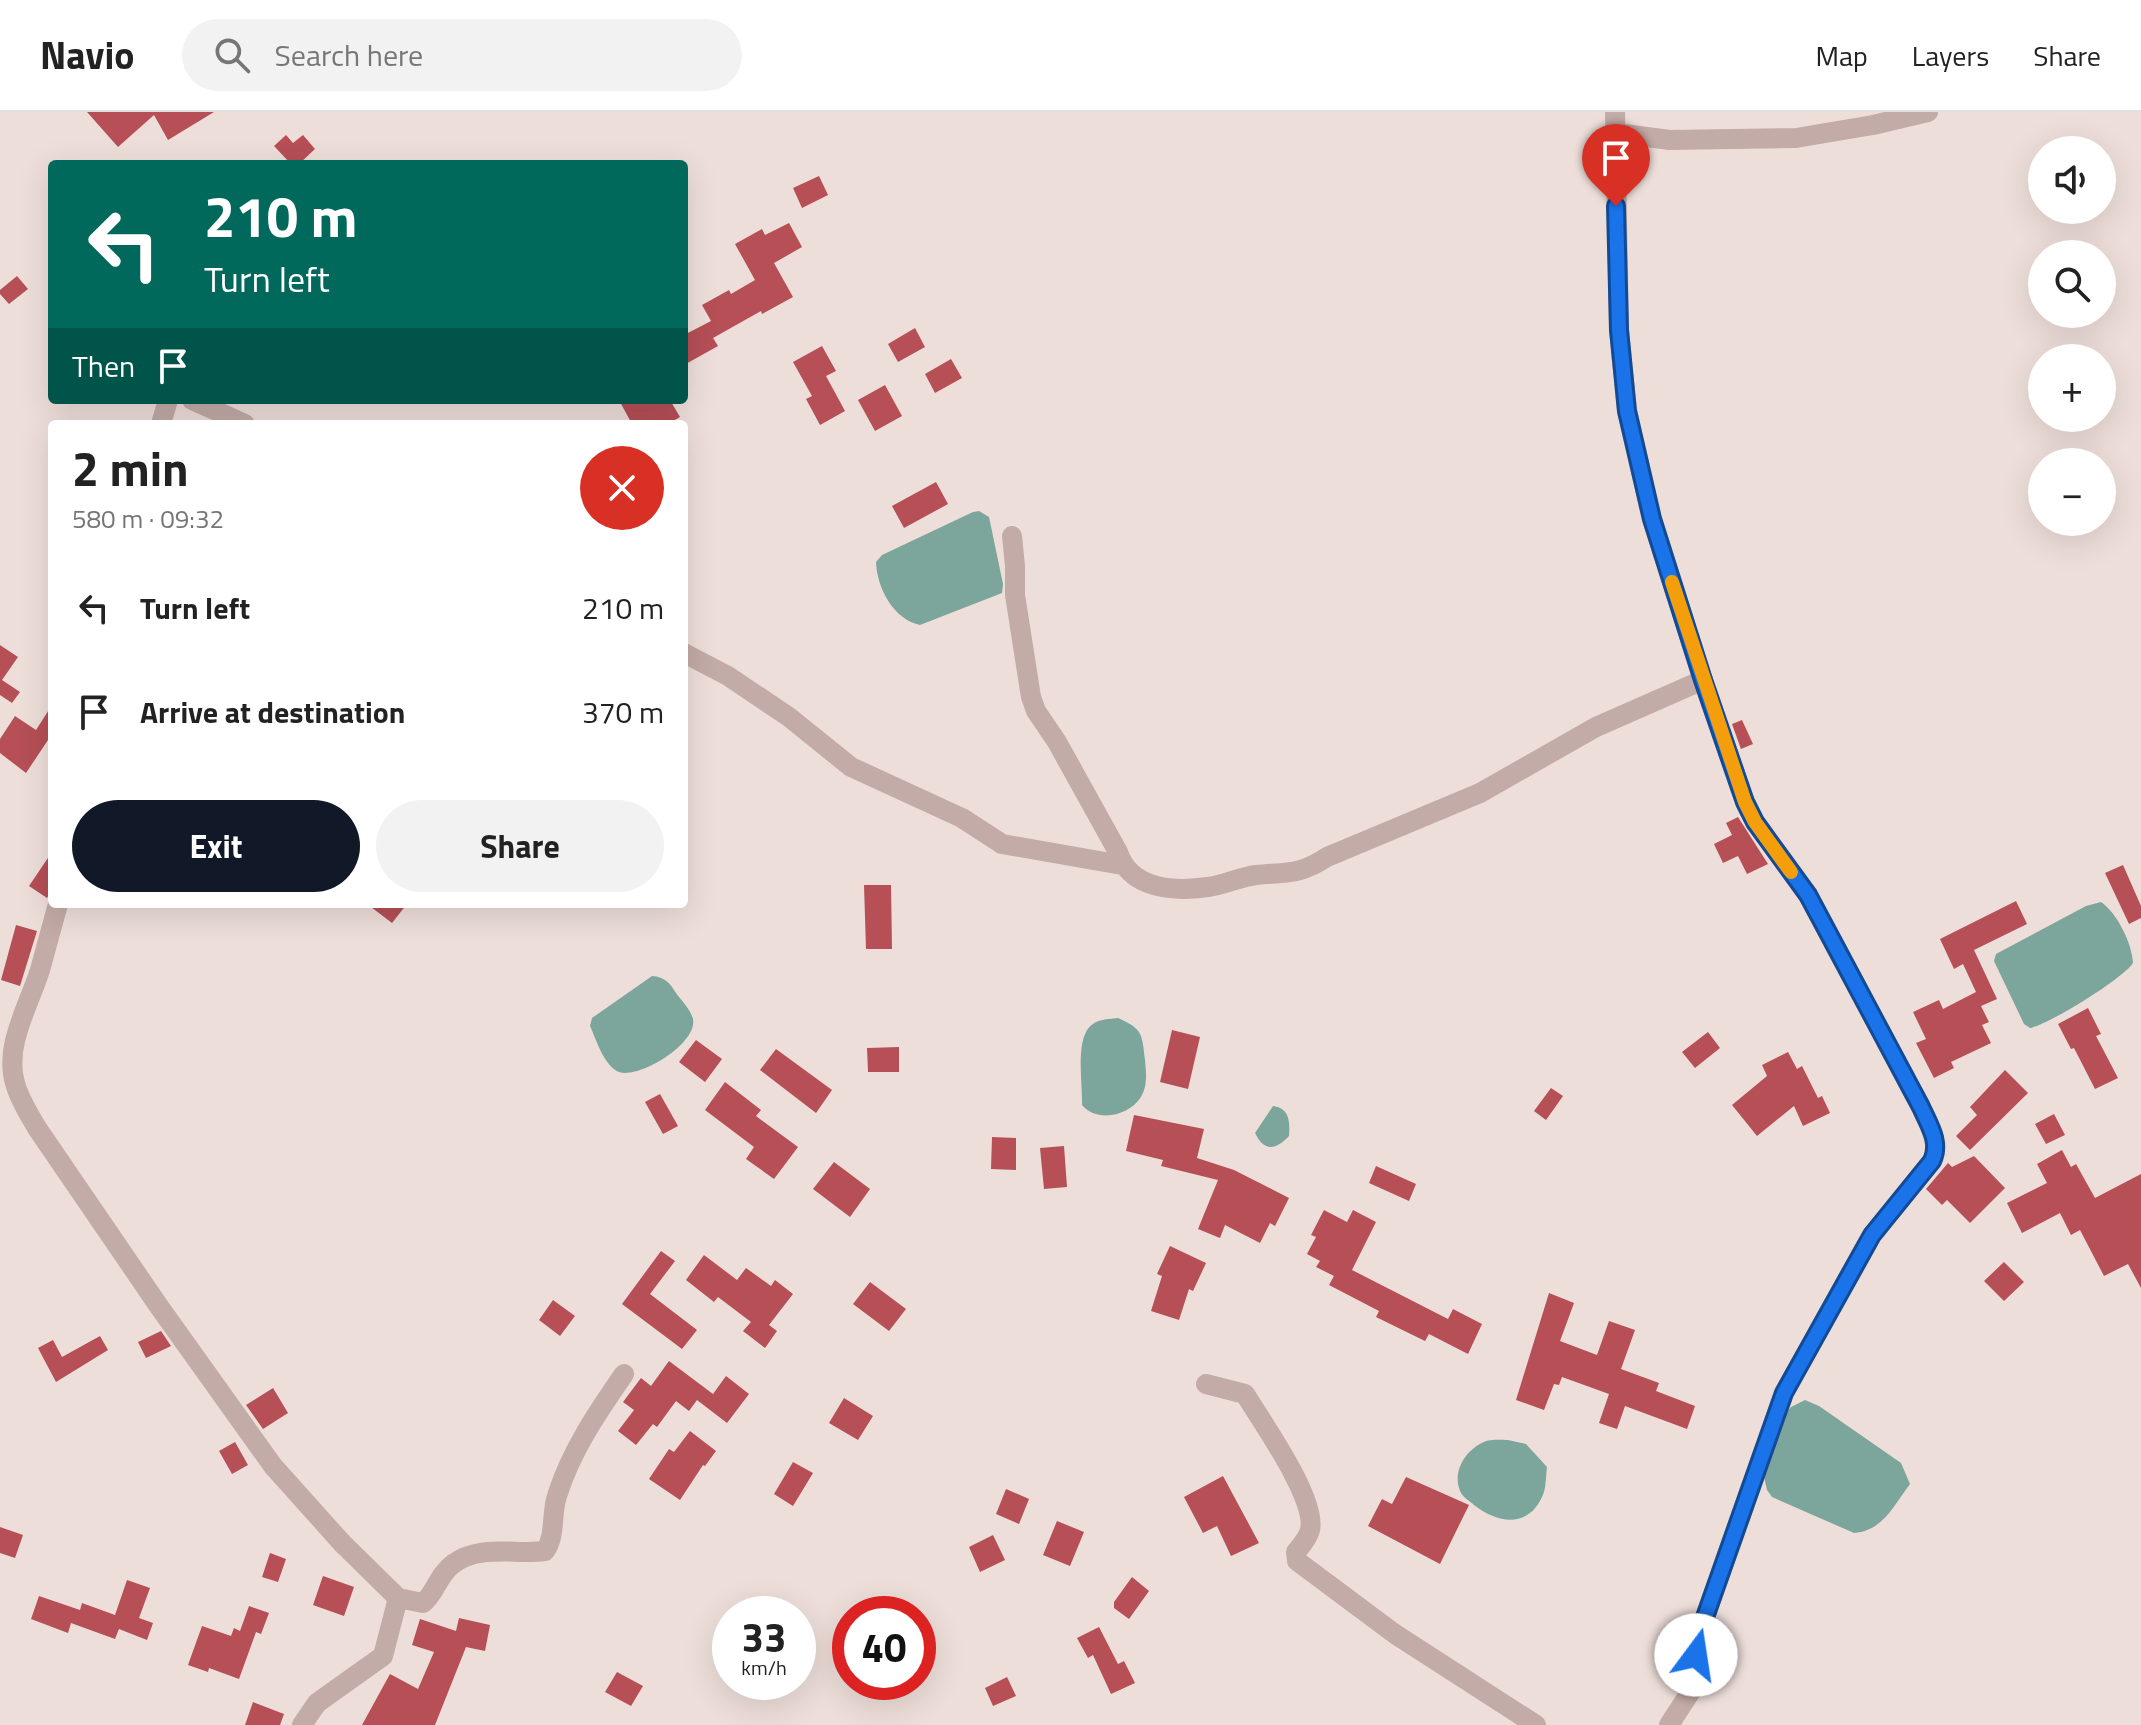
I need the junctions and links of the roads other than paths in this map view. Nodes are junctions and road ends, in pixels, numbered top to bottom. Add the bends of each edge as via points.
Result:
1 (1615, 112) edge
2 (1928, 112) edge
3 (1616, 133) junction
4 (201, 404) edge
5 (236, 420) edge
6 (1012, 536) dead end
7 (688, 655) edge
8 (1703, 680) junction
9 (1122, 865) junction
10 (57, 908) edge
11 (624, 1374) dead end
12 (1206, 1384) dead end
13 (398, 1598) junction
14 (302, 1725) edge
15 (1536, 1725) edge
16 (1669, 1725) edge

1 - 3 street
2 - 3 street via 1796,138 1670,140
3 - 8 street via 1619,330 1627,411 1652,519
4 - 5 street
6 - 9 street via 1031,697
7 - 9 street via 789,717 851,767 962,818 1002,844
8 - 9 street via 1596,727 1480,793 1327,857 1310,869 1207,888 1159,888 1133,877
8 - 16 street via 1745,802 1808,895 1921,1107 1937,1152 1872,1235 1784,1393 1698,1637 1693,1688
10 - 13 street via 12,1058 23,1103 273,1466
11 - 13 street via 583,1435 556,1497 545,1551 476,1554 455,1562 423,1603
12 - 15 street via 1245,1394 1298,1482 1310,1532 1296,1552 1297,1561 1395,1634
13 - 14 street via 383,1656 317,1703

